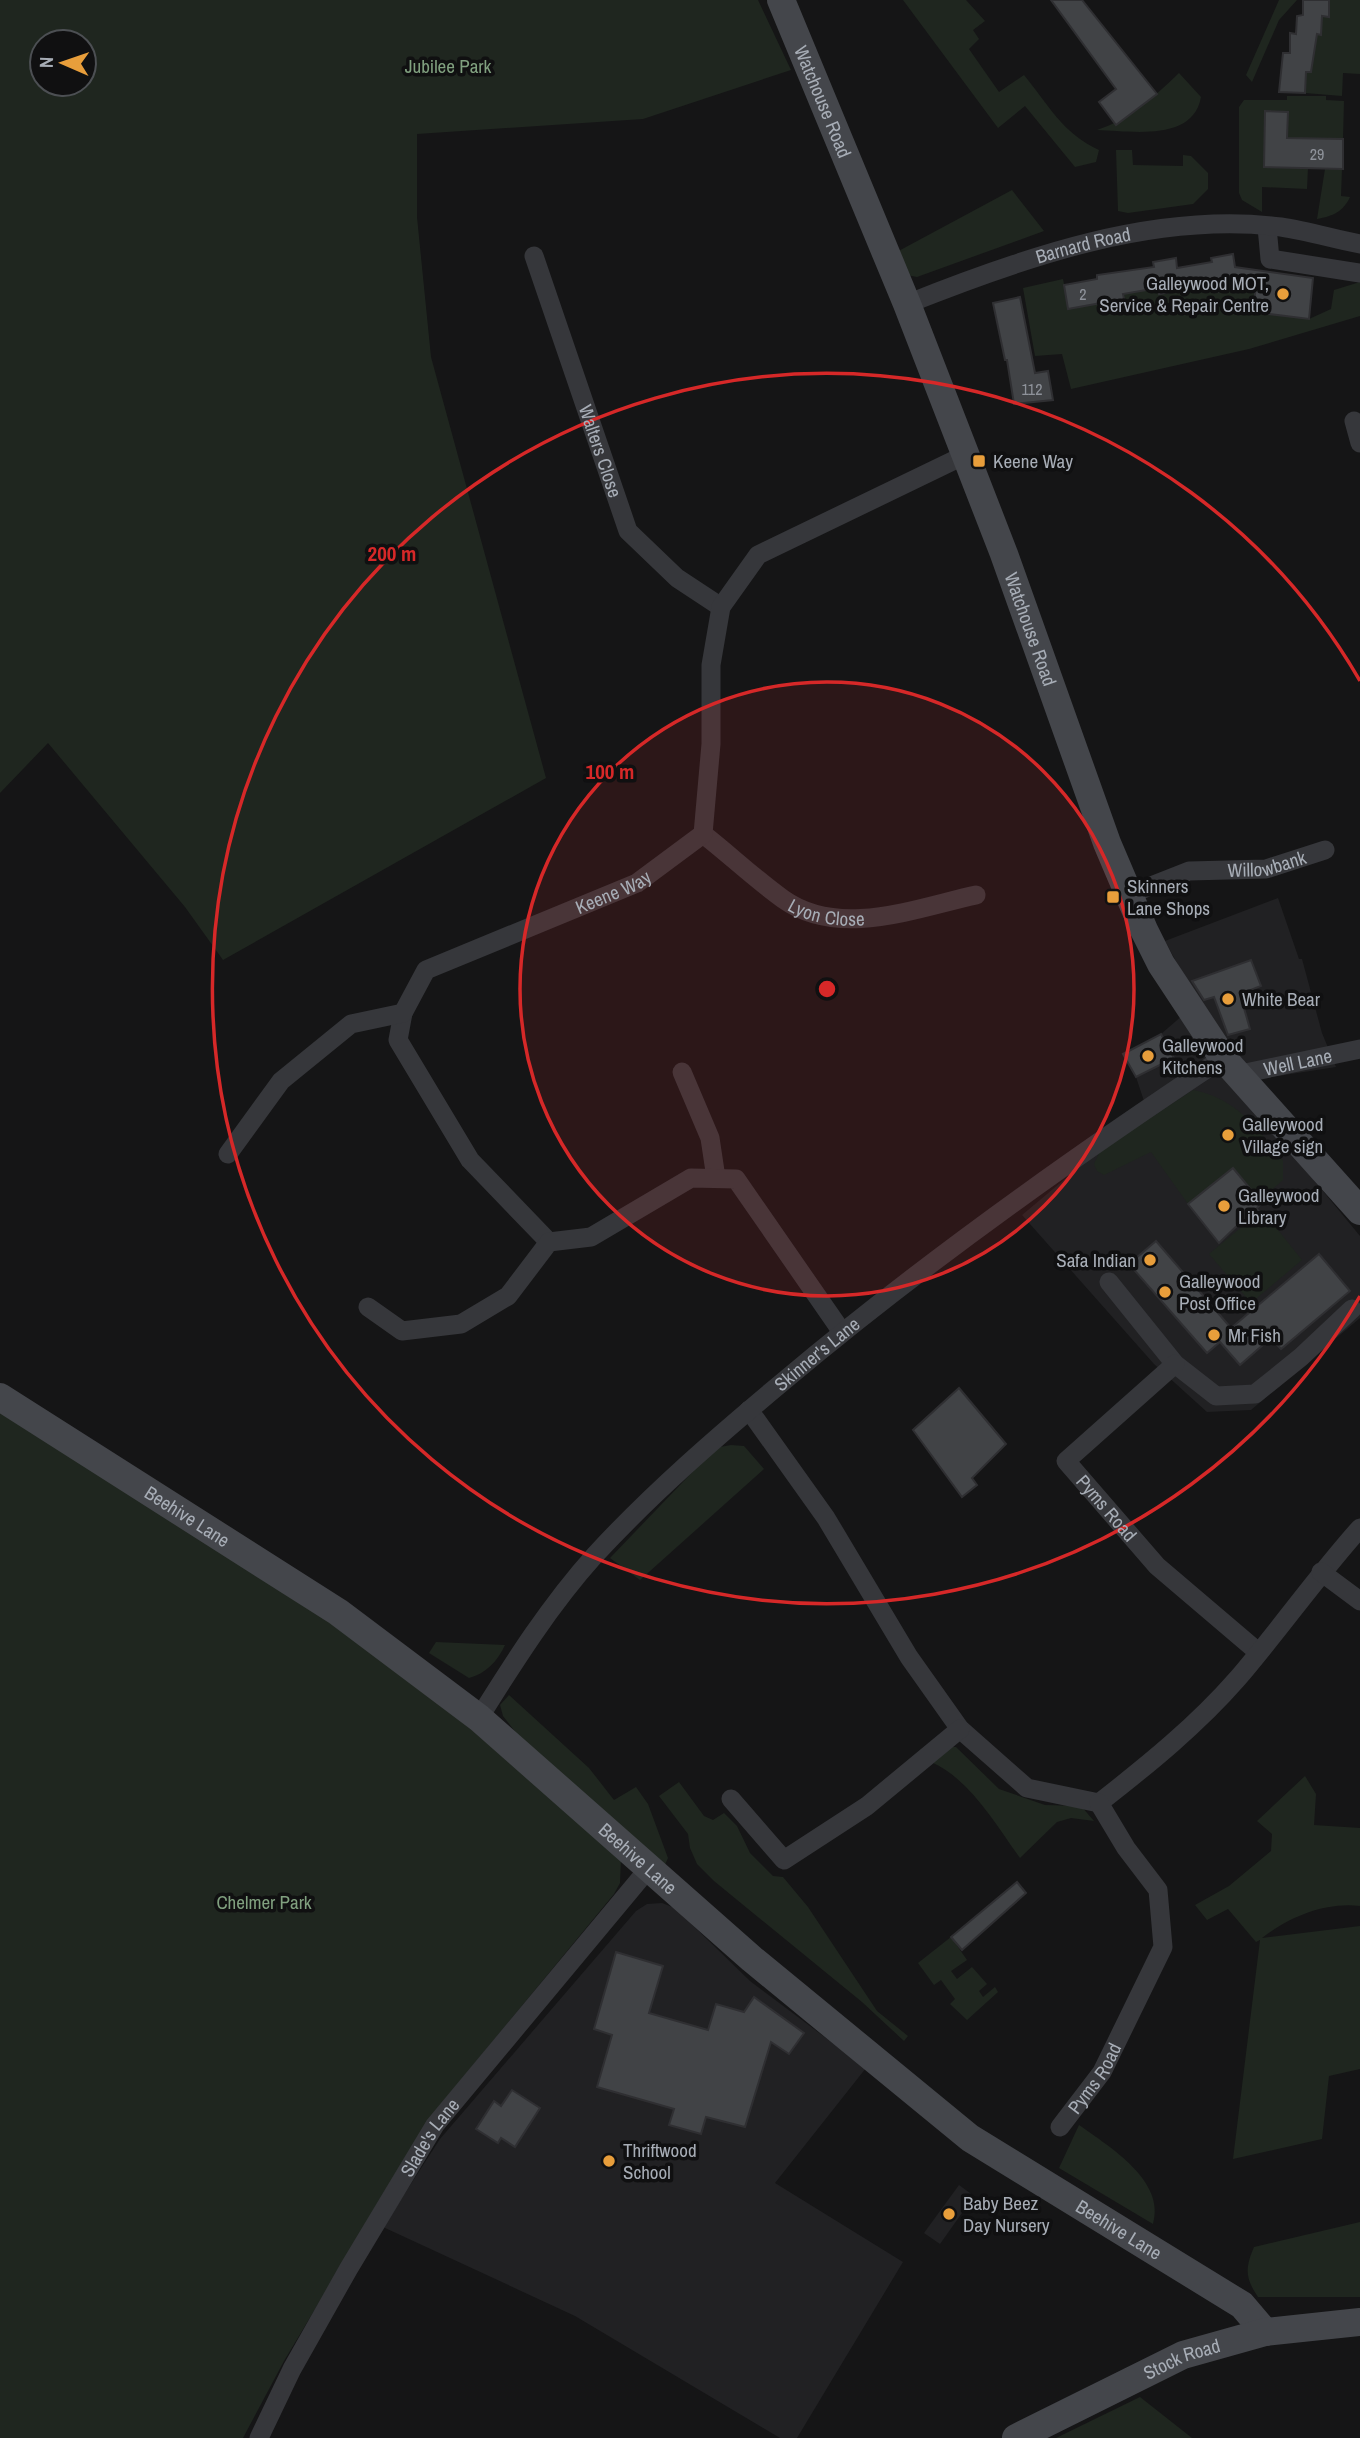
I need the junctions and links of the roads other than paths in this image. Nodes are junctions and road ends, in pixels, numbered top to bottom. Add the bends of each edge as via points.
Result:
1 (781, 0) edge
2 (1268, 227) junction
3 (1360, 244) edge
4 (534, 256) dead end
5 (1360, 273) edge
6 (907, 304) junction
7 (1354, 421) dead end
8 (1360, 443) edge
9 (965, 455) junction
10 (721, 607) junction
11 (703, 834) junction
12 (1325, 850) dead end
13 (976, 895) dead end
14 (1128, 895) junction
15 (403, 1013) junction
16 (1360, 1049) edge
17 (1229, 1066) junction
18 (682, 1072) dead end
19 (228, 1154) dead end
20 (716, 1178) junction
21 (1360, 1211) edge
22 (549, 1242) junction
23 (1110, 1282) dead end
24 (369, 1307) dead end
25 (1352, 1309) dead end
26 (842, 1332) junction
27 (1175, 1364) junction
28 (0, 1397) edge
29 (749, 1410) junction
30 (1360, 1528) edge
31 (1321, 1572) junction
32 (1360, 1601) edge
33 (1258, 1652) junction
34 (479, 1718) junction
35 (960, 1729) junction
36 (731, 1799) dead end
37 (1100, 1803) junction
38 (649, 1868) junction
39 (1060, 2127) dead end
40 (1360, 2322) edge
41 (1265, 2332) junction
42 (259, 2438) edge
43 (1016, 2438) edge

1 - 6 main road, Watchouse Road
2 - 3 street, Barnard Road
2 - 5 street via 1270,259
2 - 6 street, Barnard Road via 1218,224 1114,236 1027,258
4 - 10 street, Walters Close via 628,531 677,578
6 - 9 main road, Watchouse Road
7 - 8 street
9 - 10 street via 758,555
9 - 14 main road, Watchouse Road
10 - 11 street via 711,666 711,744
11 - 13 street, Lyon Close via 783,900 818,917 869,919
11 - 15 street, Keene Way via 637,883 426,970
12 - 14 street, Willowbank via 1266,869 1182,873
14 - 17 main road, Watchouse Road via 1161,964
15 - 19 street via 351,1024 281,1080
15 - 22 street, Keene Way via 398,1040 471,1160
16 - 17 street, Well Lane
17 - 21 main road, Watchouse Road
17 - 26 street, Skinner's Lane via 1071,1159
18 - 20 street via 710,1139
20 - 22 street via 691,1178 591,1237
20 - 26 street via 737,1179
22 - 24 street via 508,1296 461,1324 402,1331
23 - 27 street
25 - 27 street via 1255,1394 1216,1396
26 - 29 street, Skinner's Lane
27 - 33 street, Pyms Road via 1066,1461 1157,1566
28 - 34 main road, Beehive Lane via 338,1612
29 - 34 street, Skinner's Lane via 594,1556 528,1640
29 - 35 street via 826,1518 909,1657
30 - 31 street
31 - 32 street
31 - 33 street
33 - 37 street via 1171,1747
34 - 38 main road, Beehive Lane
35 - 36 street via 867,1806 784,1860
35 - 37 street via 1027,1788
37 - 39 street, Pyms Road via 1158,1890 1163,1947 1102,2072
38 - 41 main road, Beehive Lane via 970,2138 1242,2305
38 - 42 street, Slade's Lane via 435,2125 323,2313
40 - 41 main road, Stock Road
41 - 43 main road, Stock Road via 1183,2355

